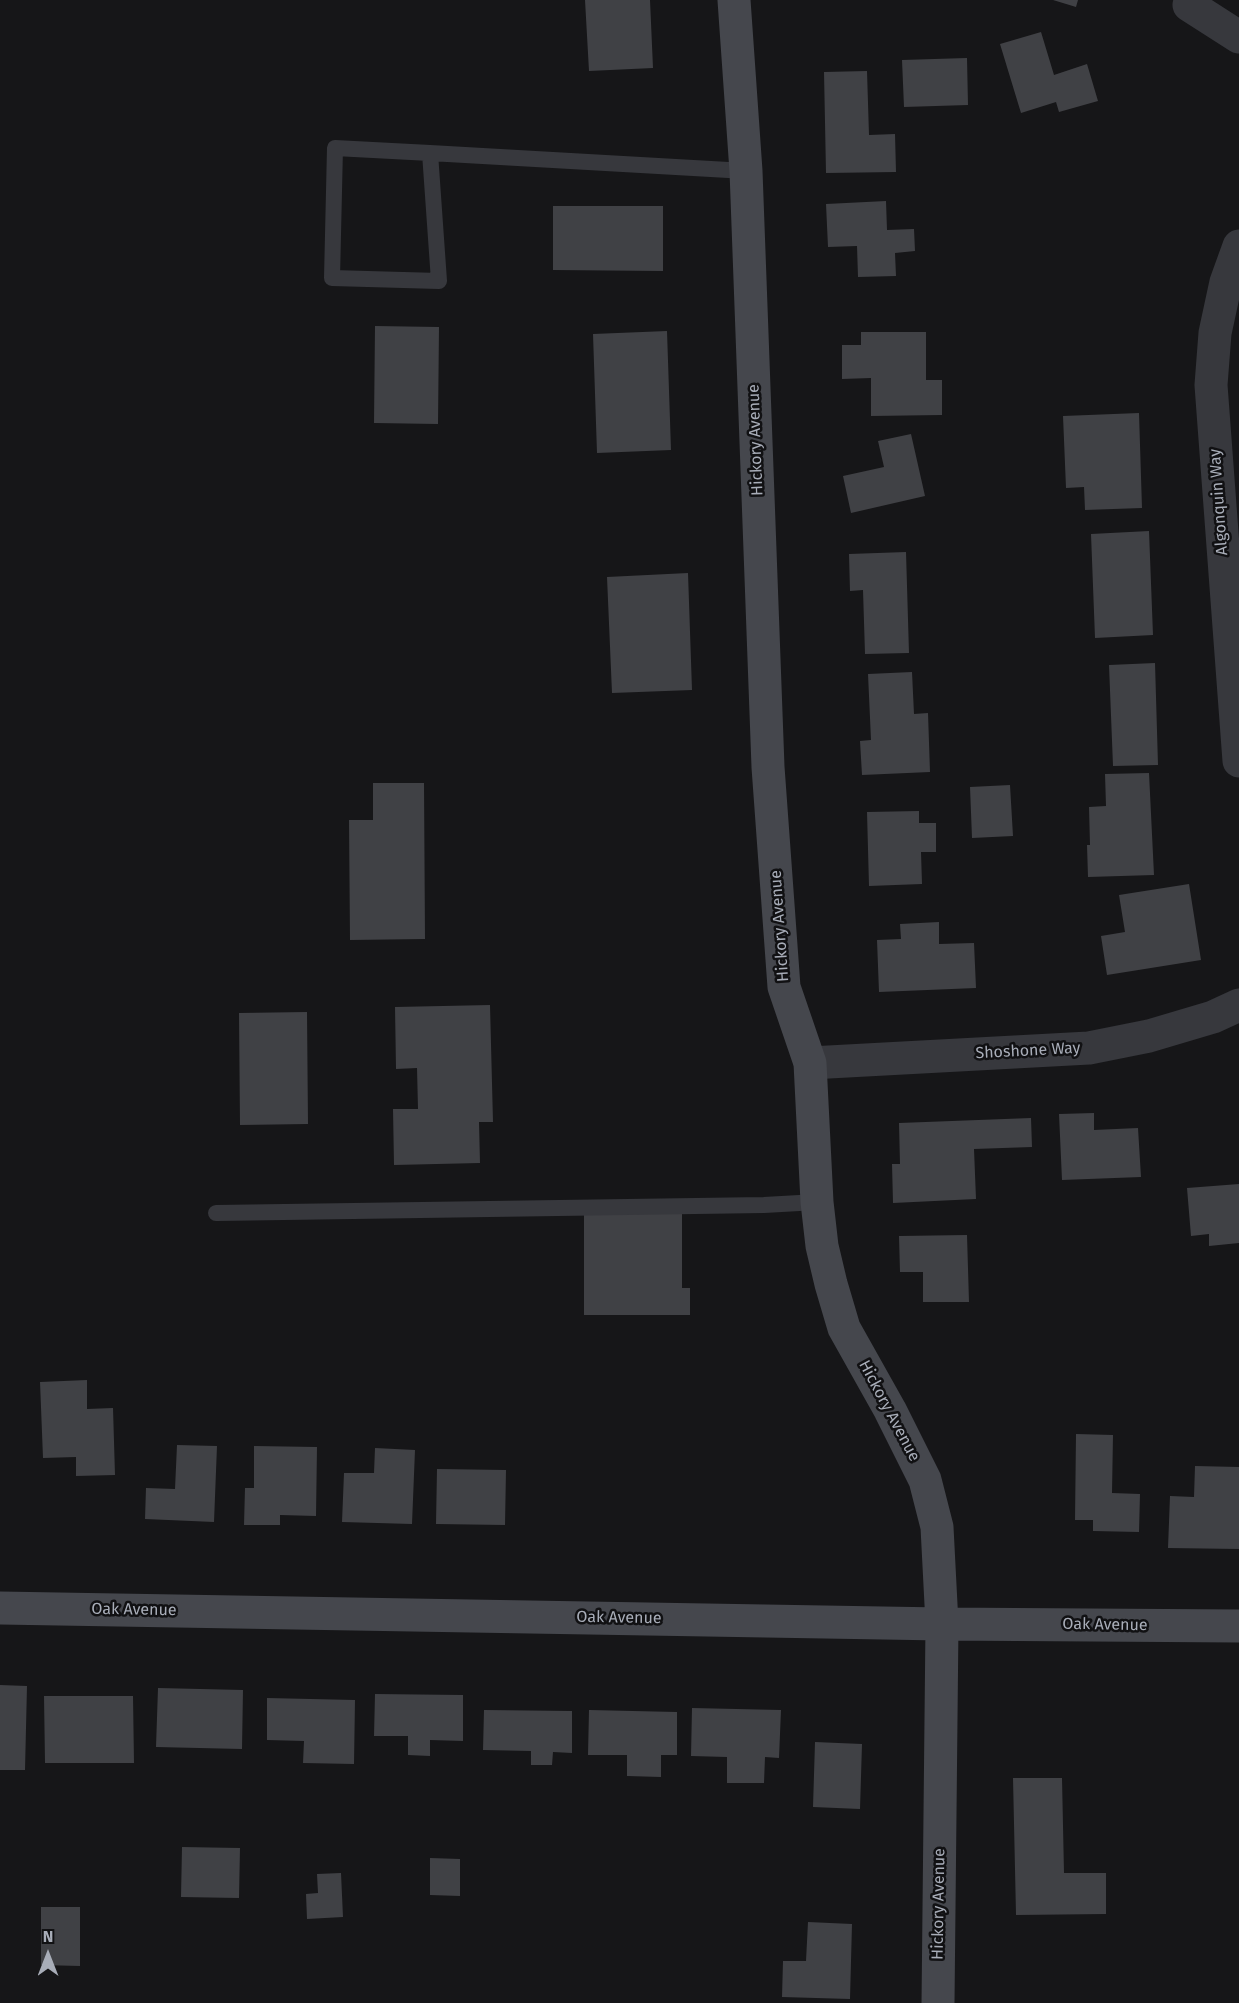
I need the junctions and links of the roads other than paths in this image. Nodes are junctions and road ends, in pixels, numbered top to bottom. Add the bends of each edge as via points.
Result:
1 (734, 0) edge
2 (1189, 4) dead end
3 (1239, 37) edge
4 (430, 153) junction
5 (746, 171) junction
6 (1239, 246) edge
7 (1230, 539) edge
8 (1239, 761) edge
9 (1239, 1005) edge
10 (810, 1063) junction
11 (817, 1202) junction
12 (216, 1213) dead end
13 (0, 1608) edge
14 (942, 1624) junction
15 (1239, 1626) edge
16 (938, 2003) edge

1 - 5 street, Hickory Avenue
2 - 3 street
4 - 4 lane via 439,281 332,278 335,148
4 - 5 lane
5 - 10 street, Hickory Avenue via 768,767 784,987
6 - 7 street, Algonquin Way via 1215,333 1211,385
7 - 8 street, Algonquin Way
9 - 10 street, Shoshone Way via 1149,1036 1089,1048
10 - 11 street, Hickory Avenue
11 - 12 lane
11 - 14 street, Hickory Avenue via 822,1246 844,1328 925,1480 937,1527
13 - 14 street, Oak Avenue
14 - 15 street, Oak Avenue
14 - 16 street, Hickory Avenue

